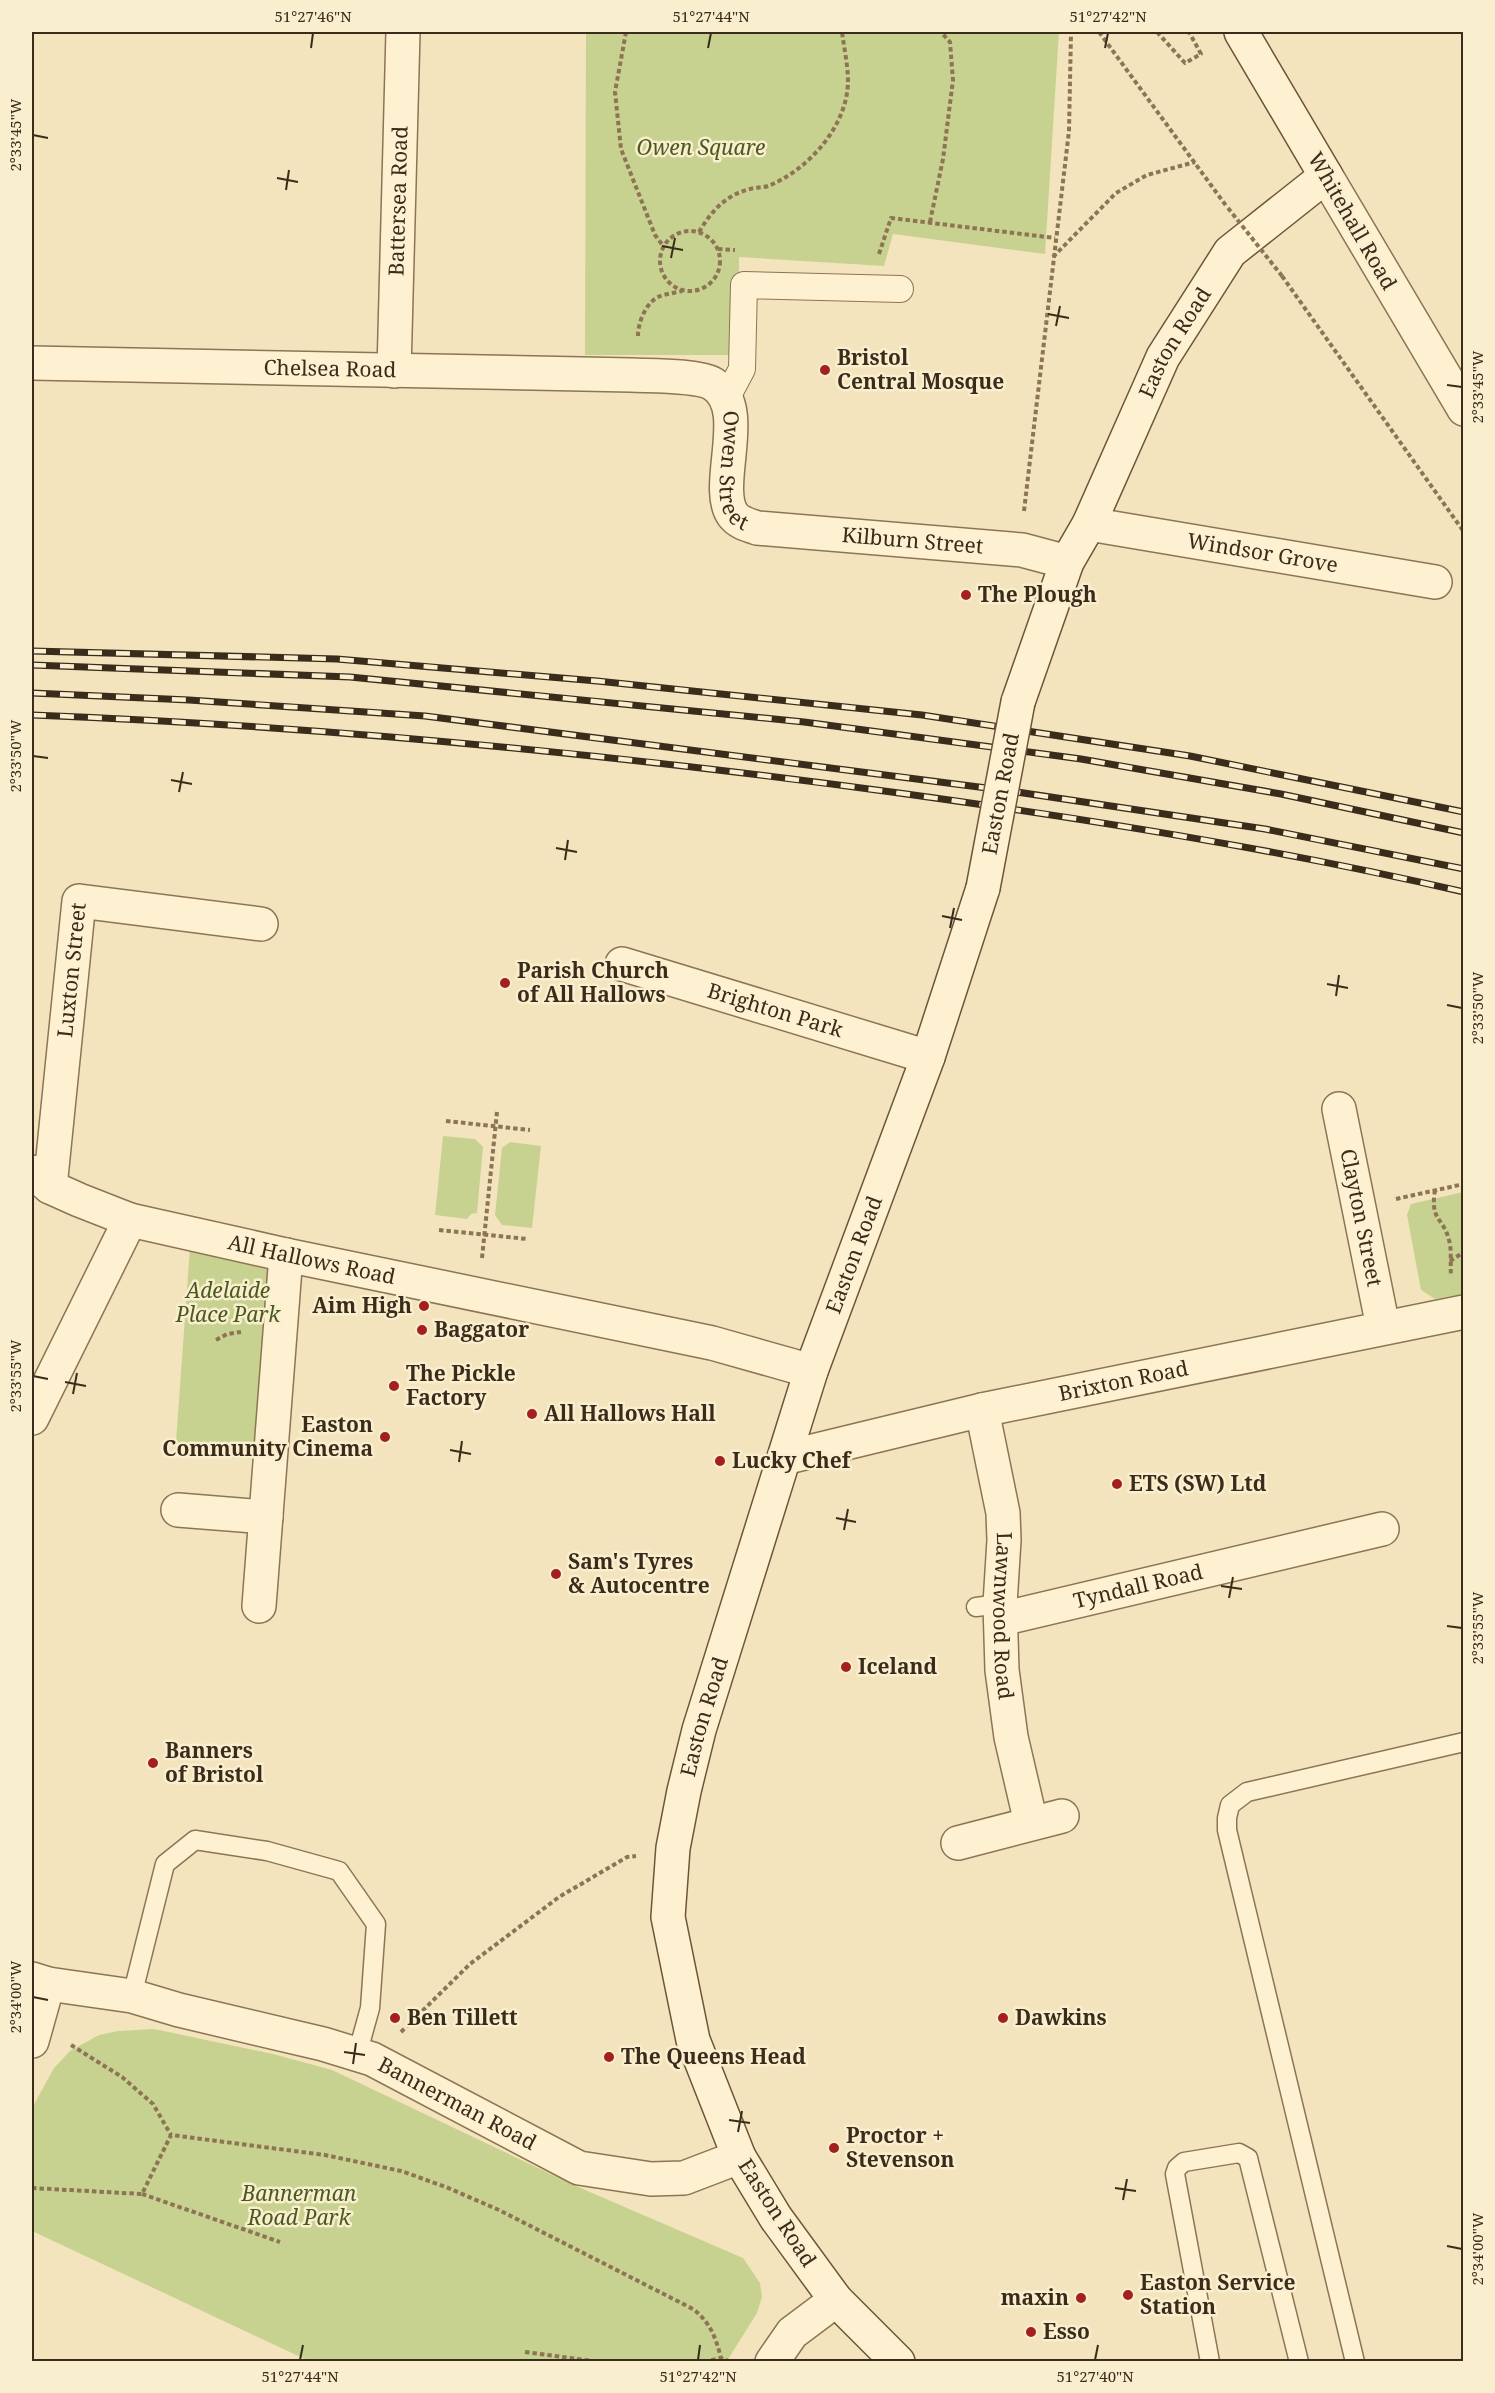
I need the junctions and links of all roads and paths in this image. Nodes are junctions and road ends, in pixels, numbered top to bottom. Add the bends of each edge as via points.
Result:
1 (403, 32) edge
2 (626, 32) edge
3 (843, 32) edge
4 (941, 32) edge
5 (1071, 32) edge
6 (1099, 32) edge
7 (1157, 32) edge
8 (1189, 32) edge
9 (1241, 32) edge
10 (1195, 162) junction
11 (1326, 176) junction
12 (930, 222) junction
13 (699, 232) junction
14 (1055, 238) junction
15 (664, 247) junction
16 (718, 249) junction
17 (741, 250) dead end
18 (878, 256) dead end
19 (1052, 258) junction
20 (900, 289) dead end
21 (683, 291) junction
22 (32, 363) edge
23 (394, 371) junction
24 (631, 375) junction
25 (725, 401) junction
26 (1464, 410) edge
27 (1089, 524) junction
28 (758, 528) joint
29 (1464, 532) edge
30 (1022, 550) junction
31 (1067, 561) junction
32 (1435, 582) dead end
33 (261, 924) dead end
34 (622, 964) dead end
35 (928, 1057) junction
36 (1340, 1109) dead end
37 (497, 1112) dead end
38 (446, 1121) dead end
39 (496, 1126) junction
40 (530, 1130) dead end
41 (41, 1179) edge
42 (1464, 1184) edge
43 (1434, 1190) junction
44 (1360, 1207) junction
45 (130, 1220) junction
46 (439, 1230) dead end
47 (484, 1234) junction
48 (527, 1239) dead end
49 (1464, 1252) edge
50 (286, 1255) junction
51 (1450, 1262) junction
52 (478, 1294) junction
53 (1460, 1313) edge
54 (1383, 1327) junction
55 (811, 1371) junction
56 (982, 1410) junction
57 (32, 1418) edge
58 (784, 1458) junction
59 (178, 1510) dead end
60 (266, 1517) junction
61 (1382, 1529) dead end
62 (259, 1606) dead end
63 (992, 1610) junction
64 (1464, 1742) edge
65 (1062, 1816) dead end
66 (1031, 1823) junction
67 (957, 1843) dead end
68 (673, 1848) junction
69 (40, 1982) edge
70 (132, 1996) junction
71 (32, 2041) edge
72 (70, 2044) dead end
73 (365, 2057) junction
74 (171, 2135) junction
75 (739, 2157) junction
76 (32, 2188) edge
77 (142, 2194) junction
78 (280, 2242) dead end
79 (836, 2300) junction
80 (525, 2352) dead end
81 (721, 2358) junction
82 (600, 2361) edge
83 (704, 2361) edge
84 (731, 2361) edge
85 (772, 2361) edge
86 (898, 2361) edge
87 (1210, 2361) edge
88 (1299, 2361) edge
89 (1355, 2361) edge

1 - 23 street, Battersea Road
2 - 15 path via 615,92 621,149 655,235
3 - 13 path via 848,84 838,123 804,166 766,186 748,189 722,202
4 - 12 path via 950,42 953,80
5 - 14 path via 1069,131
6 - 10 path
7 - 8 path via 1185,63 1201,54
9 - 11 street, Whitehall Road
10 - 19 path via 1147,175 1116,193
10 - 29 path, bridge via 1282,276
11 - 26 street, Whitehall Road
11 - 27 street, Easton Road via 1230,252 1163,357
12 - 14 path
12 - 18 path via 891,218
13 - 15 path via 685,231
13 - 16 path
14 - 19 path
15 - 21 path via 660,260 663,273
16 - 17 path
16 - 21 path via 717,276 709,286
19 - 30 path
20 - 25 street, Owen Street via 744,285 742,369
21 - 24 path via 657,298 645,311
22 - 23 street, Chelsea Road
23 - 24 street, Chelsea Road
24 - 25 street, Owen Street via 696,379 713,384
25 - 28 street, Owen Street via 731,422 729,506 734,516
27 - 31 street, Easton Road
27 - 32 street, Windsor Grove
28 - 30 street, Kilburn Street
30 - 31 street, Kilburn Street
31 - 35 street, Easton Road, bridge via 1018,702 983,888
33 - 41 street, Luxton Street via 79,901
34 - 35 street, Brighton Park
35 - 55 street, Easton Road
36 - 44 street, Clayton Street
37 - 39 path
38 - 39 path
39 - 40 path
39 - 47 path
41 - 45 street, All Hallows Road via 79,1200
42 - 43 path
43 - 44 path
43 - 51 path via 1432,1206 1450,1243
44 - 54 street, Clayton Street
45 - 50 street, All Hallows Road
45 - 57 street
46 - 47 path
47 - 48 path
47 - 52 path
49 - 51 path
50 - 52 street, All Hallows Road
50 - 60 street
51 - 53 path
52 - 55 street, All Hallows Road via 712,1342
53 - 54 street, Brixton Road
54 - 56 street, Brixton Road
55 - 58 street, Easton Road
56 - 58 street, Brixton Road
56 - 63 street, Lawnwood Road via 1003,1514 1004,1540
58 - 68 street, Easton Road via 699,1730
59 - 60 street
60 - 62 street
61 - 63 street, Tyndall Road
63 - 66 street, Lawnwood Road via 1011,1737
64 - 89 lane via 1247,1792 1230,1805 1227,1818
65 - 66 street
66 - 67 street
68 - 73 path via 627,1857 559,1897 471,1964
68 - 75 street, Easton Road via 668,1917 693,2040
69 - 70 street, Bannerman Road
69 - 71 street
70 - 73 street, Bannerman Road
70 - 73 lane via 165,1864 195,1840 267,1851 339,1870 376,1924
72 - 74 path via 122,2077 153,2104
73 - 75 street, Bannerman Road via 579,2168 651,2179 684,2178
74 - 77 path
74 - 81 path via 324,2155 401,2171 446,2187 543,2231 693,2309 716,2338
75 - 79 street, Easton Road via 776,2218
76 - 77 path
77 - 78 path
79 - 85 street via 792,2333
79 - 86 street, Easton Road
80 - 82 path
81 - 83 path
81 - 84 path
87 - 88 lane via 1175,2174 1184,2162 1239,2153 1248,2158

